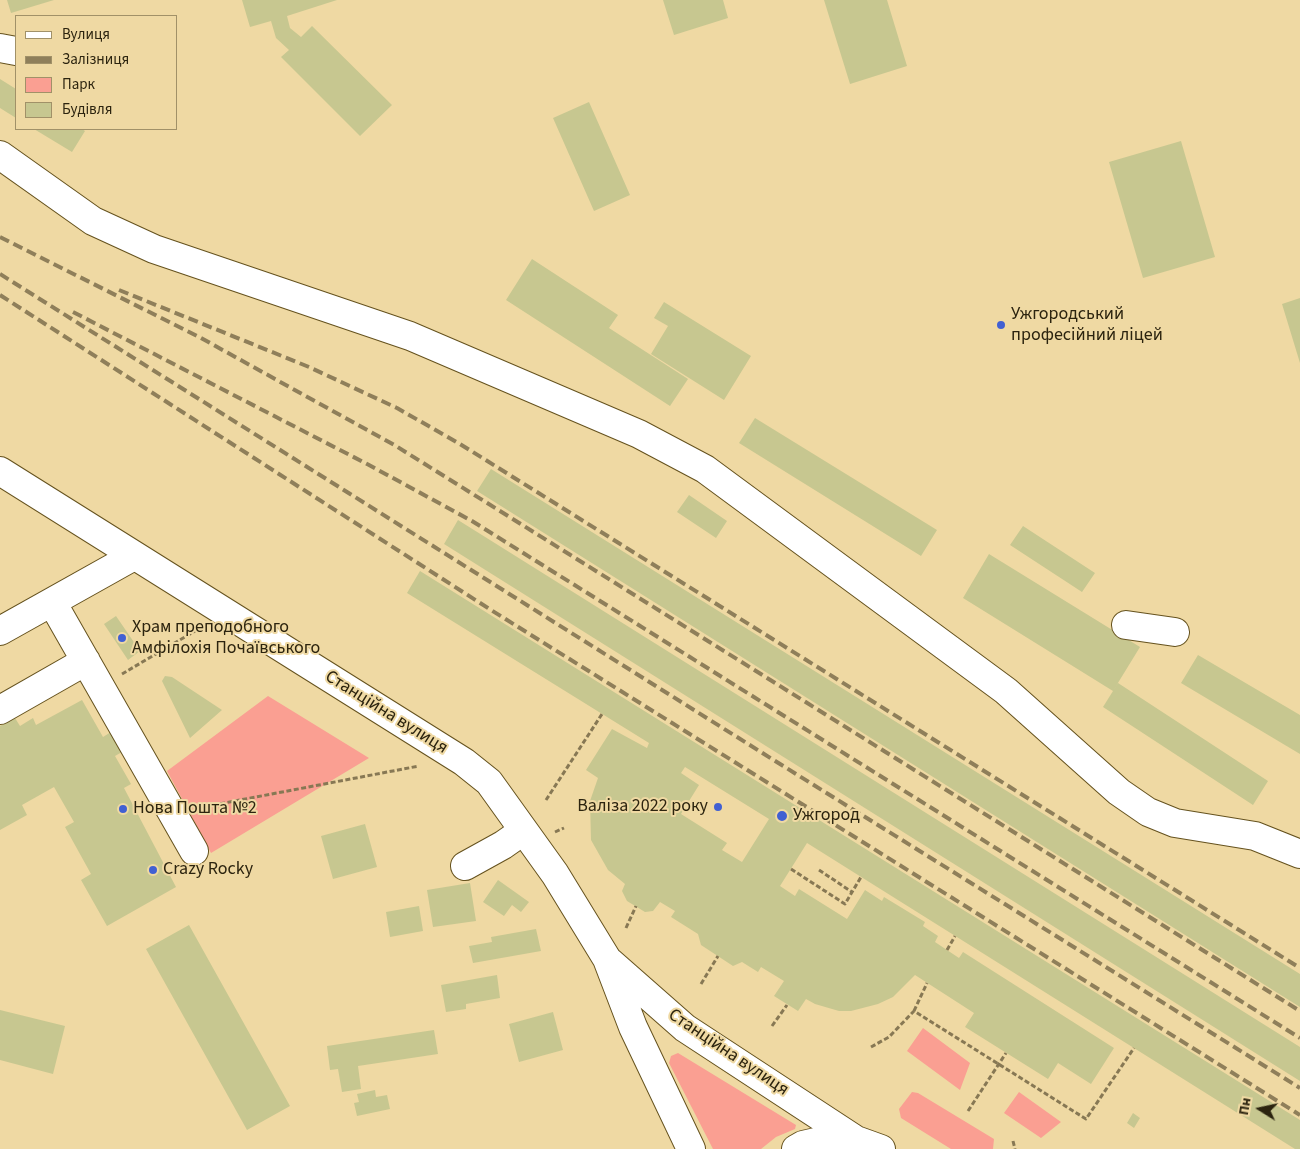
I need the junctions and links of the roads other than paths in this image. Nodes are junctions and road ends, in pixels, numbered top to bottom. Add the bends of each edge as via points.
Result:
1 (0, 48) edge
2 (15, 51) edge
3 (0, 155) edge
4 (0, 471) edge
5 (134, 556) junction
6 (52, 602) junction
7 (1126, 625) dead end
8 (0, 632) edge
9 (1175, 632) dead end
10 (86, 661) junction
11 (0, 710) edge
12 (523, 831) junction
13 (194, 851) dead end
14 (1300, 854) edge
15 (465, 866) dead end
16 (607, 959) junction
17 (869, 1144) edge
18 (691, 1149) edge
19 (796, 1149) edge

1 - 2 main road
3 - 14 main road via 93,221 154,249 410,336 639,434 705,469 1006,691 1119,792 1148,812 1175,823 1256,836
4 - 5 main road, Станційна вулиця
5 - 6 main road
5 - 12 main road, Станційна вулиця via 464,762 489,782
6 - 8 main road
6 - 10 main road
7 - 9 main road
10 - 11 main road
10 - 13 main road
12 - 15 main road
12 - 16 main road, Станційна вулиця via 555,874
16 - 17 main road, Станційна вулиця via 685,1028
16 - 18 main road, Станційна вулиця via 633,1027
17 - 19 main road via 829,1139

